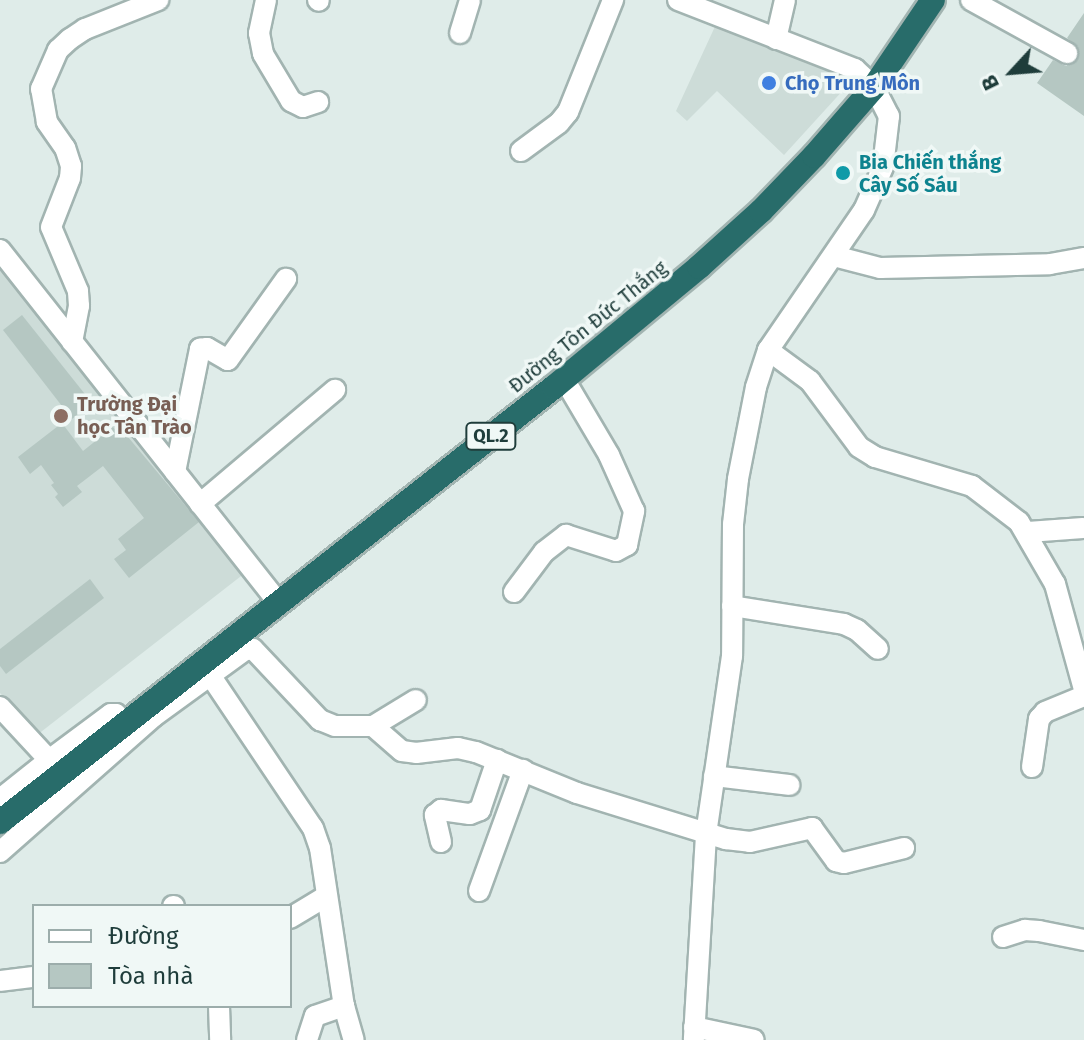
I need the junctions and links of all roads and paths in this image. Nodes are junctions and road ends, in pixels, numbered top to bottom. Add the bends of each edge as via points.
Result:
1 (158, 0) edge
2 (264, 0) edge
3 (470, 0) edge
4 (613, 0) edge
5 (678, 0) edge
6 (785, 0) edge
7 (933, 0) edge
8 (971, 0) edge
9 (460, 33) dead end
10 (776, 39) junction
11 (1067, 53) dead end
12 (874, 87) junction
13 (318, 102) dead end
14 (521, 151) dead end
15 (0, 250) edge
16 (834, 256) junction
17 (1084, 258) edge
18 (286, 279) dead end
19 (72, 342) junction
20 (768, 350) junction
21 (564, 379) junction
22 (335, 390) dead end
23 (175, 472) junction
24 (200, 504) junction
25 (1083, 528) edge
26 (1028, 532) junction
27 (514, 592) dead end
28 (280, 604) junction
29 (732, 606) junction
30 (878, 649) dead end
31 (210, 675) junction
32 (1084, 689) edge
33 (1084, 696) edge
34 (416, 700) dead end
35 (0, 707) edge
36 (373, 726) junction
37 (128, 729) junction
38 (49, 760) junction
39 (497, 760) junction
40 (1032, 767) dead end
41 (523, 770) junction
42 (714, 776) junction
43 (789, 785) dead end
44 (0, 799) edge
45 (0, 822) edge
46 (706, 835) junction
47 (441, 842) dead end
48 (904, 848) dead end
49 (0, 852) edge
50 (479, 891) dead end
51 (325, 897) junction
52 (292, 917) edge
53 (1003, 937) dead end
54 (1084, 940) edge
55 (32, 977) edge
56 (0, 981) edge
57 (344, 1006) junction
58 (219, 1008) edge
59 (694, 1033) edge
60 (220, 1040) edge
61 (307, 1040) edge
62 (354, 1040) edge
63 (754, 1040) edge

1 - 19 street via 70,39 58,50 41,89 47,122 71,166 51,227 78,291
2 - 13 street via 259,33 263,54 291,101 303,107
3 - 9 street
4 - 14 street via 568,112
5 - 10 street
6 - 10 street
7 - 12 highway, Đường Tôn Đức Thắng / QL.2
8 - 11 street
10 - 12 street via 855,69
12 - 16 street via 889,116 883,167 859,220
12 - 21 highway, Đường Tôn Đức Thắng / QL.2 via 761,211
15 - 19 street
16 - 17 street via 880,268 1050,264
16 - 20 street
18 - 23 street via 228,360 200,349
19 - 23 street
20 - 26 street via 810,381 859,447 875,457 972,486
20 - 29 street via 738,479
21 - 27 street via 609,455 634,511 627,545 616,551 566,535 544,552
21 - 28 highway, Đường Tôn Đức Thắng / QL.2
22 - 24 street
23 - 24 street
24 - 28 street
25 - 26 street
26 - 32 street via 1063,604
28 - 37 highway, Đường Tôn Đức Thắng / QL.2
29 - 30 street via 844,624
29 - 42 street via 732,656
31 - 36 street via 253,649 320,720 335,726
31 - 37 street
31 - 51 street via 313,828
33 - 40 street via 1039,719
34 - 36 street
35 - 38 street
36 - 39 street via 402,751 458,748
37 - 38 street via 111,714
37 - 45 highway, Đường Tôn Đức Thắng / QL.2
37 - 49 street
38 - 44 street
39 - 41 street
39 - 47 street via 477,813 441,810 435,815
41 - 46 street
41 - 50 street
42 - 43 street
42 - 46 street
46 - 48 street via 750,842 812,828 836,861 844,863
46 - 59 street
51 - 52 street
51 - 57 street
53 - 54 street via 1025,930
55 - 56 street
57 - 61 street via 315,1016
57 - 62 street
58 - 60 street
59 - 63 street

